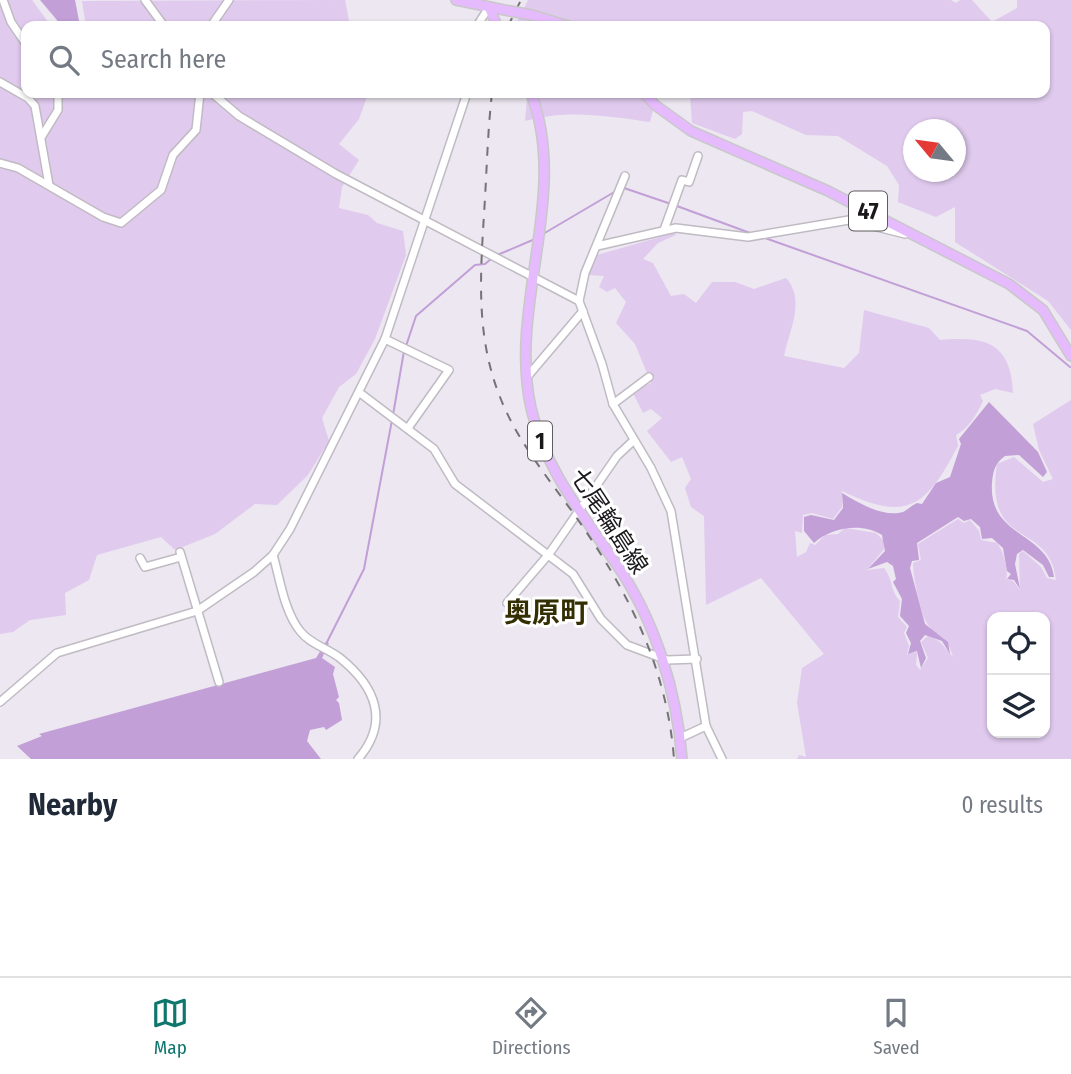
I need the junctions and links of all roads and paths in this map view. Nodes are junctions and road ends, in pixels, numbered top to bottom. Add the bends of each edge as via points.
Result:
1 (3, 0) edge
2 (145, 0) edge
3 (229, 0) edge
4 (456, 0) edge
5 (491, 4) edge
6 (160, 21) edge
7 (214, 21) edge
8 (480, 21) edge
9 (551, 21) edge
10 (21, 37) edge
11 (0, 82) edge
12 (21, 95) edge
13 (26, 98) edge
14 (58, 98) edge
15 (199, 98) edge
16 (218, 98) edge
17 (465, 98) edge
18 (532, 98) edge
19 (648, 98) edge
20 (42, 135) junction
21 (698, 156) dead end
22 (0, 163) edge
23 (625, 176) dead end
24 (49, 185) junction
25 (425, 221) junction
26 (664, 230) junction
27 (919, 237) junction
28 (597, 246) junction
29 (534, 277) junction
30 (579, 301) junction
31 (583, 311) junction
32 (385, 339) junction
33 (1071, 355) edge
34 (527, 377) junction
35 (649, 377) dead end
36 (360, 393) junction
37 (612, 404) junction
38 (408, 428) junction
39 (634, 441) junction
40 (580, 513) junction
41 (549, 554) junction
42 (273, 555) junction
43 (140, 558) dead end
44 (507, 603) dead end
45 (197, 611) junction
46 (661, 658) junction
47 (697, 659) junction
48 (219, 682) dead end
49 (0, 702) edge
50 (706, 726) junction
51 (680, 738) junction
52 (358, 759) edge
53 (681, 759) edge
54 (722, 759) edge

1 - 10 street
2 - 6 street
3 - 7 street
4 - 5 main road
5 - 8 street
5 - 9 main road, bridge
11 - 12 street
13 - 20 street
14 - 20 street via 58,110
15 - 24 street via 196,130 173,155 161,190 127,220 121,223 103,217
16 - 25 street via 239,116 336,174
17 - 25 street
18 - 29 main road, 七尾輪島線 / 1 via 545,176
19 - 27 main road, 47 via 691,131 781,168
20 - 24 street
21 - 26 street via 689,183 681,180
22 - 24 street
23 - 28 street
25 - 29 street
25 - 32 street
26 - 27 street via 748,237 849,220
26 - 28 street
27 - 33 main road, 47 via 1026,295 1059,331
28 - 30 street
29 - 30 street
29 - 34 main road, 七尾輪島線 / 1
30 - 31 street
31 - 34 street
31 - 37 street
32 - 36 street
32 - 38 street via 449,370
34 - 40 main road, 七尾輪島線 / 1 via 539,440
35 - 37 street
36 - 38 street
36 - 42 street
37 - 39 street
38 - 41 street via 434,449 455,484
39 - 40 street via 617,456
39 - 47 street via 671,511
40 - 41 street
40 - 46 main road, 七尾輪島線 / 1 via 628,583
41 - 44 street
41 - 46 street via 573,574 587,600 616,635 639,652
42 - 45 street via 232,590
42 - 52 street via 300,631 352,670 375,706 377,730
43 - 45 street via 145,567 180,554
45 - 48 street
45 - 49 street via 57,653
46 - 47 street
46 - 51 main road, 七尾輪島線 / 1
47 - 50 street
50 - 51 street
50 - 54 street
51 - 53 main road, 七尾輪島線 / 1

